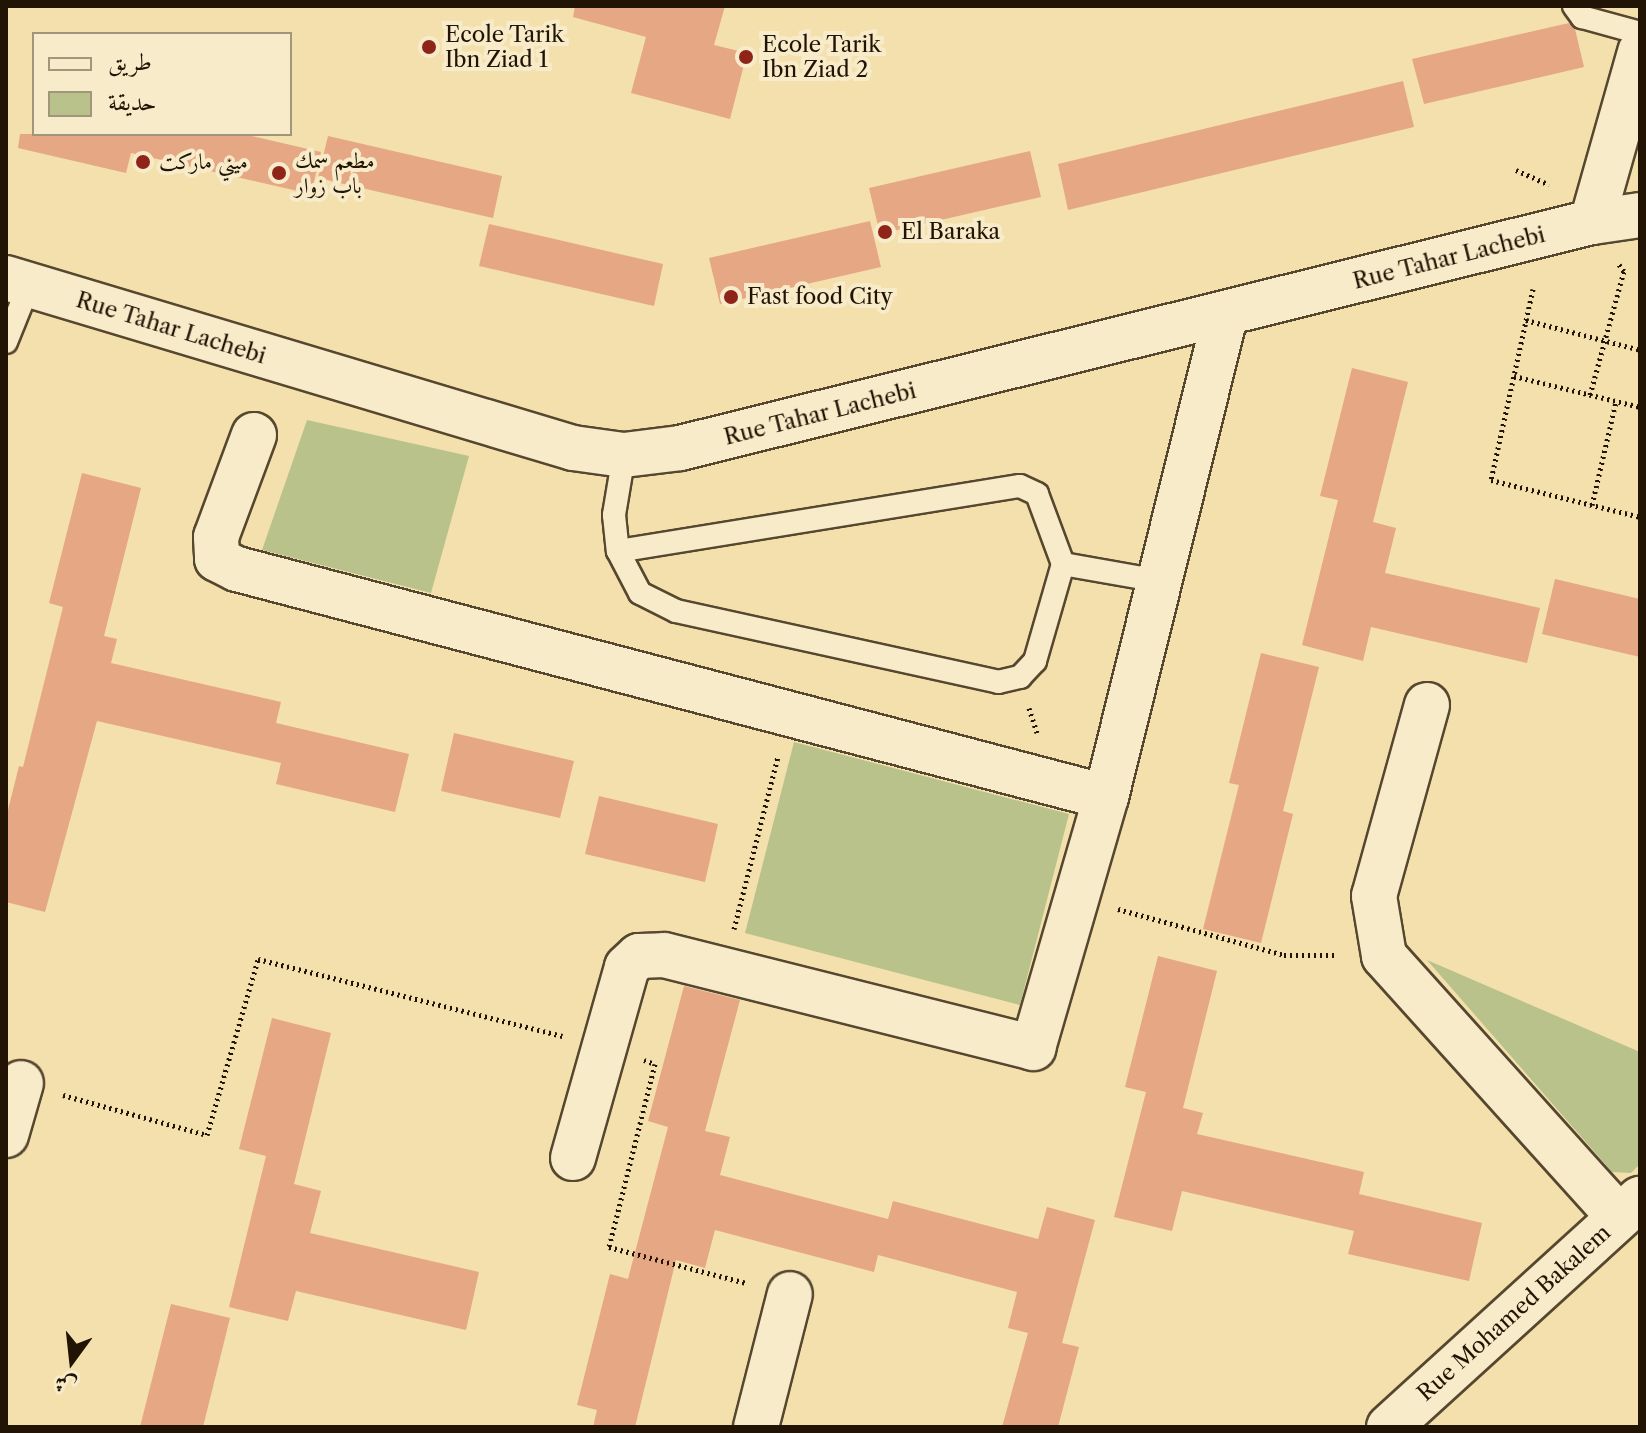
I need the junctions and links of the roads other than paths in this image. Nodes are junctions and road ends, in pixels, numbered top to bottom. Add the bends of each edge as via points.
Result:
1 (1574, 6) edge
2 (1640, 33) edge
3 (1640, 52) edge
4 (1607, 165) junction
5 (1640, 207) edge
6 (1640, 215) edge
7 (1592, 222) junction
8 (18, 282) edge
9 (1225, 315) junction
10 (6, 342) edge
11 (254, 435) dead end
12 (624, 455) junction
13 (618, 551) junction
14 (1063, 564) junction
15 (1159, 581) junction
16 (1427, 705) dead end
17 (1106, 797) junction
18 (21, 1083) road end
19 (6, 1135) edge
20 (573, 1158) dead end
21 (1630, 1208) edge
22 (790, 1294) road end
23 (756, 1427) edge
24 (1389, 1427) edge

1 - 2 lane via 1582,17
3 - 4 street
4 - 5 street via 1619,192
4 - 7 street
6 - 7 street, Rue Tahar Lachebi
7 - 9 street, Rue Tahar Lachebi
8 - 10 lane
8 - 12 street, Rue Tahar Lachebi via 573,448
9 - 12 street, Rue Tahar Lachebi via 680,448
9 - 15 street
11 - 17 street via 216,537 217,559 237,569
12 - 13 lane via 614,515
13 - 14 lane via 1020,486 1037,494
13 - 14 lane via 640,593 676,611 998,682 1020,677 1035,661
14 - 15 lane
15 - 17 street
16 - 21 street via 1374,896 1384,956
17 - 20 street via 1033,1048 664,955 639,956 627,967
18 - 19 street
21 - 24 street, Rue Mohamed Bakalem
22 - 23 street

